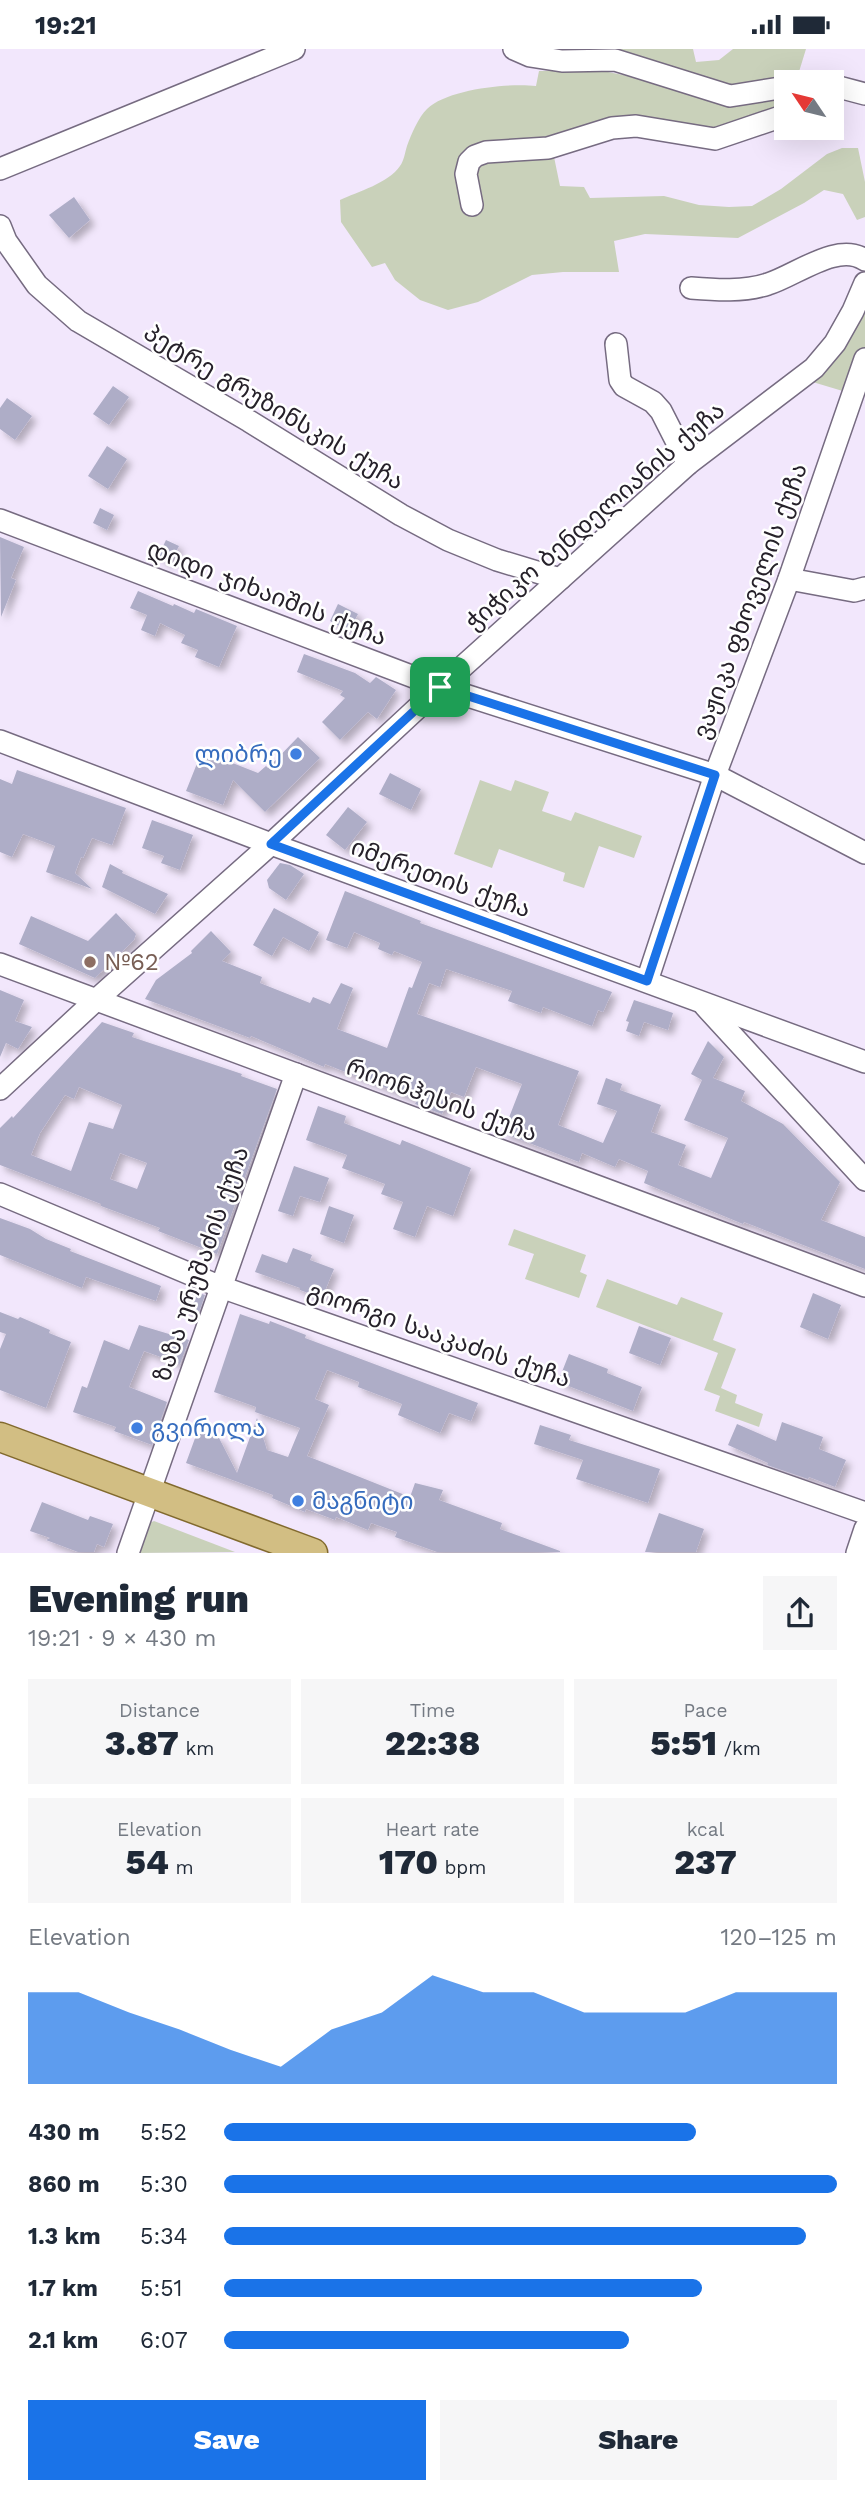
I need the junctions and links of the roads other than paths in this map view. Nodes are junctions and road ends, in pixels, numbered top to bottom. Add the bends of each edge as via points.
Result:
1 (294, 49) edge
2 (514, 49) edge
3 (774, 89) edge
4 (774, 119) edge
5 (0, 169) edge
6 (472, 205) dead end
7 (0, 226) edge
8 (865, 260) edge
9 (865, 283) edge
10 (691, 288) dead end
11 (616, 344) dead end
12 (865, 359) edge
13 (688, 464) junction
14 (0, 520) edge
15 (560, 579) junction
16 (789, 579) junction
17 (865, 588) edge
18 (440, 687) junction
19 (0, 741) edge
20 (715, 775) junction
21 (271, 844) junction
22 (865, 853) edge
23 (0, 964) edge
24 (647, 981) junction
25 (96, 1000) junction
26 (701, 1002) junction
27 (865, 1062) edge
28 (296, 1074) junction
29 (0, 1089) edge
30 (865, 1180) edge
31 (0, 1194) edge
32 (865, 1286) edge
33 (221, 1287) junction
34 (0, 1437) edge
35 (149, 1491) junction
36 (865, 1513) edge
37 (865, 1529) edge
38 (128, 1552) edge
39 (313, 1552) edge
40 (857, 1552) edge

1 - 5 street
2 - 3 street via 562,61 615,60 730,96
4 - 6 street via 715,139 636,126 612,128 548,148 486,152 469,162 466,174
7 - 15 street, პეტრე გრუზინსკის ქუჩა via 37,285 78,321 401,515 497,560
8 - 10 street via 838,254 767,285 718,291
9 - 13 street, ჭიჭიკო ბენდელიანის ქუჩა via 835,344 814,368
11 - 13 street via 620,380 661,411
12 - 16 street, ვაჟიკა ფხოველის ქუჩა
13 - 15 street, ჭიჭიკო ბენდელიანის ქუჩა
14 - 18 street, დიდი ჯიხაიშის ქუჩა
15 - 18 street, ჭიჭიკო ბენდელიანის ქუჩა
16 - 17 street via 854,591
16 - 20 street, ვაჟიკა ფხოველის ქუჩა
18 - 20 street, დიდი ჯიხაიშის ქუჩა
18 - 21 street, ჭიჭიკო ბენდელიანის ქუჩა
19 - 21 street, იმერეთის ქუჩა
20 - 22 street, დიდი ჯიხაიშის ქუჩა
20 - 24 street, ვაჟიკა ფხოველის ქუჩა
21 - 24 street, იმერეთის ქუჩა
21 - 25 street, ჭიჭიკო ბენდელიანის ქუჩა
23 - 25 street, რიონჰესის ქუჩა
24 - 26 street, იმერეთის ქუჩა
25 - 28 street, რიონჰესის ქუჩა
25 - 29 street, ჭიჭიკო ბენდელიანის ქუჩა
26 - 27 street, იმერეთის ქუჩა
26 - 30 street
28 - 32 street, რიონჰესის ქუჩა
28 - 33 street, ზაზა ურუშაძის ქუჩა
31 - 33 street, გიორგი სააკაძის ქუჩა
33 - 35 street, ზაზა ურუშაძის ქუჩა
33 - 36 street, გიორგი სააკაძის ქუჩა
34 - 35 main road
35 - 38 street, ზაზა ურუშაძის ქუჩა
35 - 39 main road
37 - 40 street

